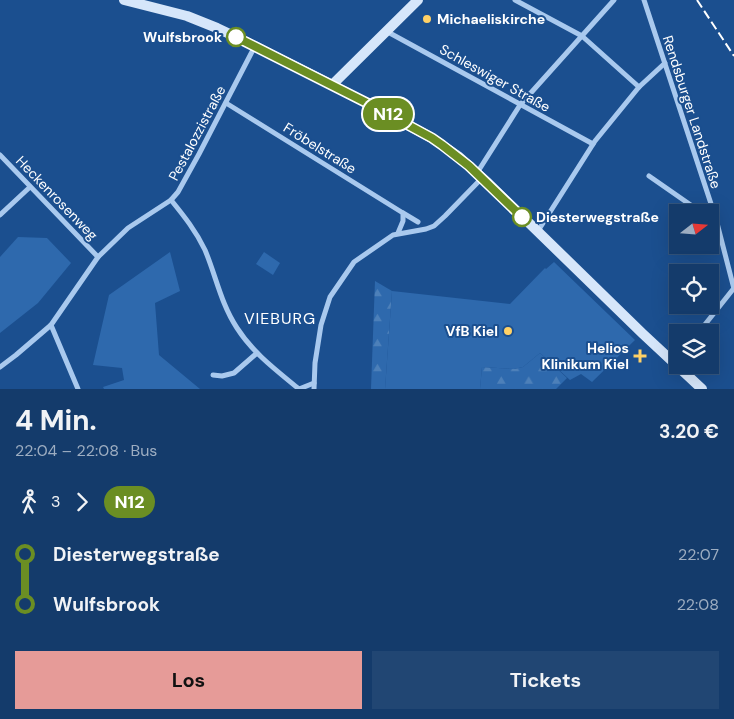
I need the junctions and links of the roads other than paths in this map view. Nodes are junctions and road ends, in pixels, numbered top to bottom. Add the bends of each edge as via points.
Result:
1 (124, 0) edge
2 (418, 0) edge
3 (515, 0) edge
4 (614, 0) edge
5 (644, 0) edge
6 (386, 31) junction
7 (582, 36) junction
8 (255, 46) junction
9 (665, 63) junction
10 (332, 85) junction
11 (639, 87) junction
12 (226, 103) junction
13 (520, 105) junction
14 (593, 144) junction
15 (0, 155) edge
16 (480, 175) junction
17 (649, 176) dead end
18 (30, 187) junction
19 (171, 200) junction
20 (689, 204) edge
21 (711, 204) edge
22 (403, 213) junction
23 (0, 215) edge
24 (418, 222) dead end
25 (538, 231) junction
26 (719, 232) edge
27 (398, 233) junction
28 (98, 257) junction
29 (734, 288) edge
30 (705, 324) edge
31 (51, 325) junction
32 (256, 353) junction
33 (669, 356) edge
34 (0, 367) edge
35 (687, 374) edge
36 (213, 375) dead end
37 (314, 386) edge
38 (78, 389) edge
39 (299, 389) edge
40 (702, 389) edge

1 - 8 main road via 187,16
2 - 6 main road
3 - 7 street
4 - 7 street
5 - 9 street, Rendsburger Landstraße
6 - 10 main road
6 - 13 street, Schleswiger Straße
7 - 11 street
7 - 13 street
8 - 10 main road
8 - 12 street, Pestalozzistraße
9 - 11 street
9 - 21 street, Rendsburger Landstraße
10 - 16 main road via 432,138
11 - 14 street
12 - 19 street, Pestalozzistraße
12 - 22 street, Fröbelstraße
13 - 14 street, Schleswiger Straße
13 - 16 street
14 - 25 street
15 - 18 street, Heckenrosenweg
16 - 25 main road
16 - 27 street via 434,226
17 - 20 street
18 - 23 street
18 - 28 street, Heckenrosenweg
19 - 28 street, Pestalozzistraße via 128,228
19 - 32 street via 193,227 224,302
22 - 24 street, Fröbelstraße
22 - 27 street
25 - 33 main road
26 - 29 street, Rendsburger Landstraße
27 - 37 street via 354,262 330,298 316,350
28 - 31 street, Pestalozzistraße
29 - 30 street
31 - 34 street, Pestalozzistraße
31 - 38 street
32 - 36 street via 234,373
32 - 39 street
35 - 40 main road
37 - 39 street

